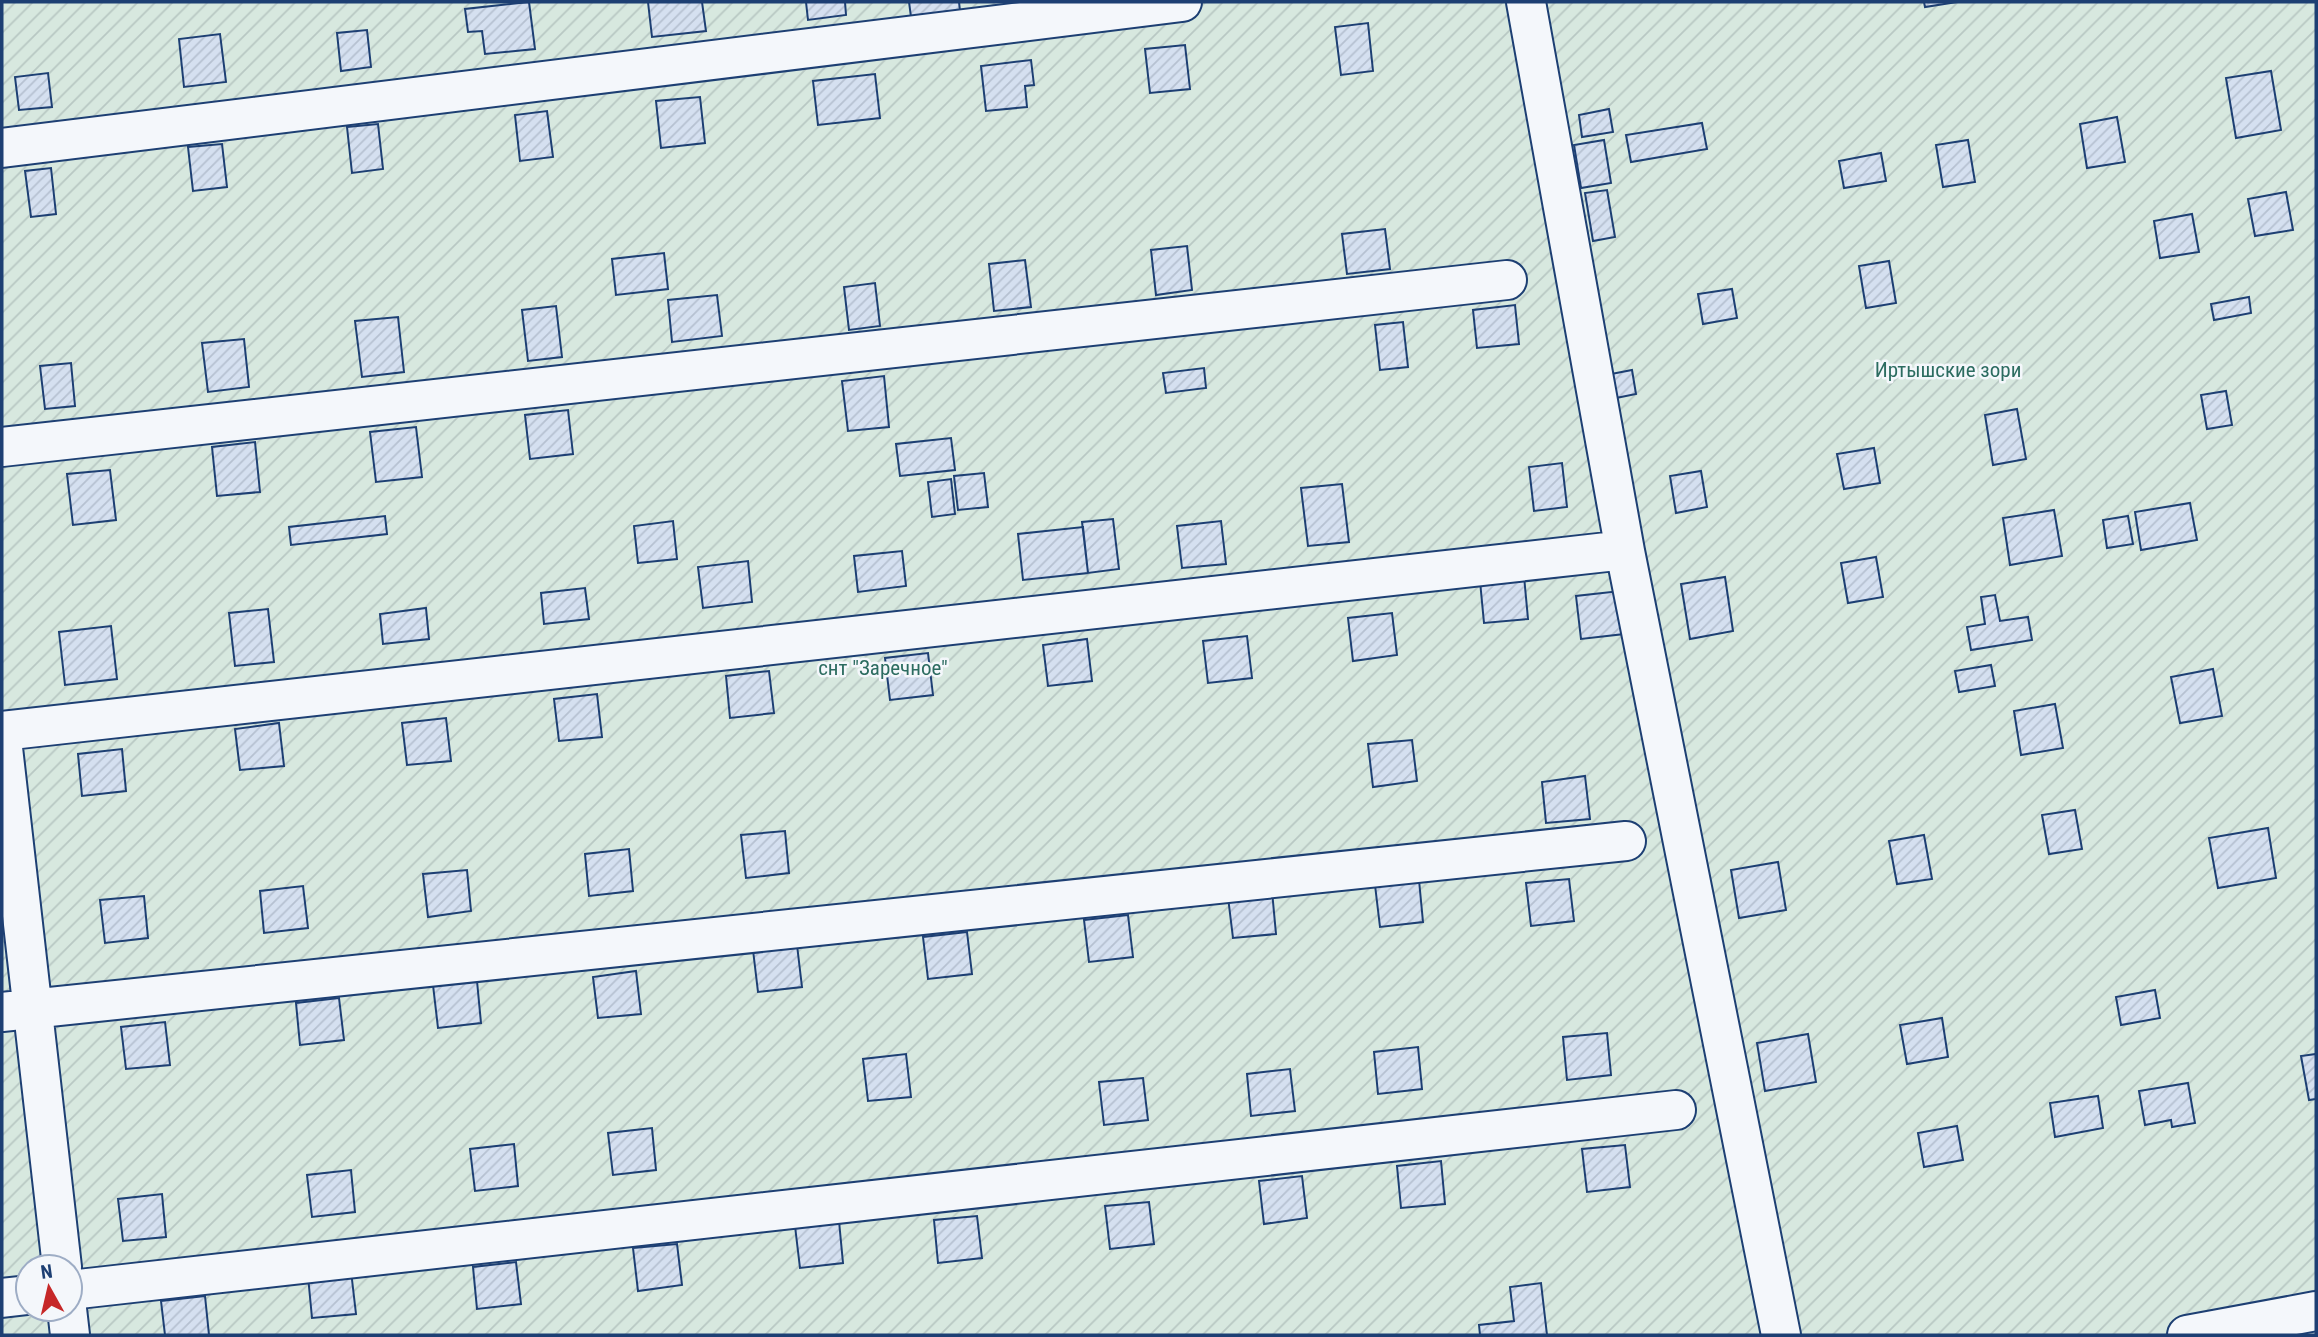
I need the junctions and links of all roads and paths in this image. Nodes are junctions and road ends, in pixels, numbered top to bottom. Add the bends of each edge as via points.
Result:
1 (1182, 2) edge
2 (1526, 2) edge
3 (2, 148) edge
4 (1507, 280) dead end
5 (2, 447) edge
6 (1607, 552) dead end
7 (2, 731) edge
8 (2, 739) edge
9 (1626, 841) dead end
10 (18, 1010) edge
11 (1676, 1110) dead end
12 (60, 1253) edge
13 (84, 1288) edge
14 (2316, 1311) edge
15 (1781, 1335) edge
16 (2187, 1335) edge

1 - 3 street
2 - 15 street via 1620,523
4 - 5 street
6 - 7 street
8 - 10 street
9 - 10 street
10 - 12 street
11 - 13 street
14 - 16 street

